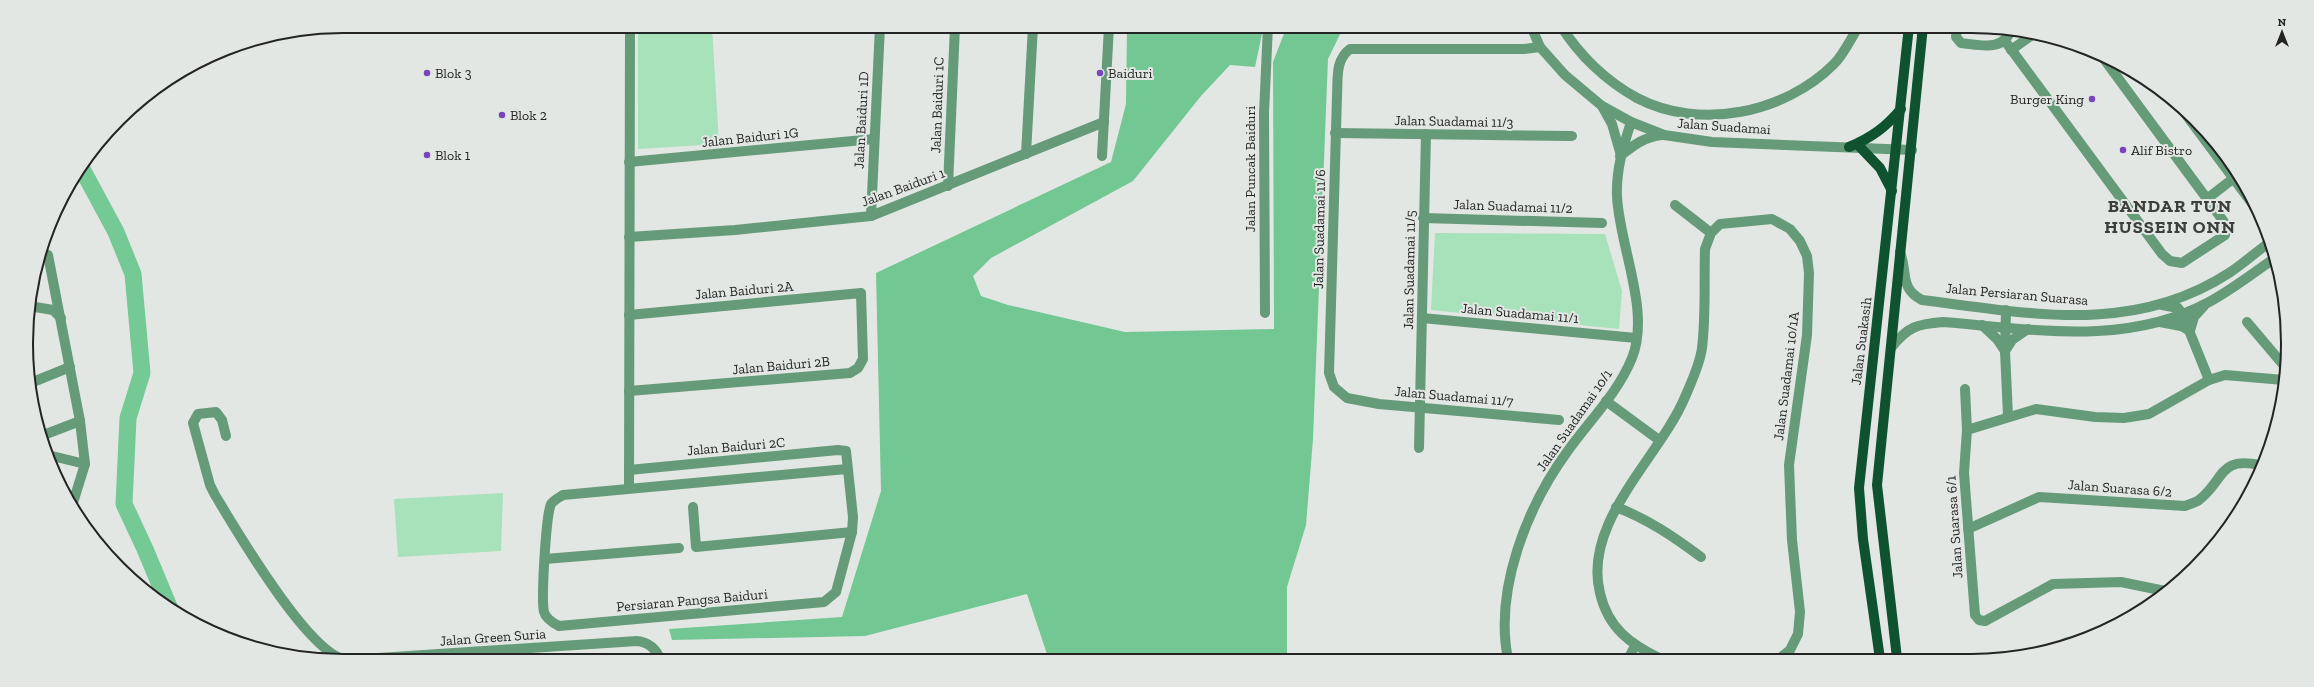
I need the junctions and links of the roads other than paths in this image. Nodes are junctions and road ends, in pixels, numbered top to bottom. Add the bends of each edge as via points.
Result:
1 (630, 33) edge
2 (880, 33) edge
3 (955, 33) edge
4 (1033, 33) edge
5 (1109, 33) edge
6 (1268, 33) edge
7 (1534, 33) edge
8 (1565, 33) edge
9 (1854, 33) edge
10 (1908, 33) edge
11 (1922, 33) edge
12 (1956, 33) edge
13 (2008, 36) edge
14 (2027, 38) edge
15 (2005, 41) junction
16 (1540, 47) junction
17 (2011, 50) junction
18 (2109, 65) edge
19 (1602, 106) junction
20 (1901, 108) junction
21 (1104, 122) junction
22 (1631, 122) junction
23 (1335, 133) junction
24 (1426, 134) junction
25 (1664, 135) junction
26 (1572, 136) dead end
27 (874, 139) junction
28 (1849, 147) junction
29 (1860, 147) junction
30 (1897, 149) junction
31 (1912, 150) junction
32 (1026, 154) junction
33 (1102, 156) dead end
34 (1620, 156) junction
35 (629, 162) junction
36 (2234, 178) edge
37 (948, 186) junction
38 (1892, 191) junction
39 (2208, 198) junction
40 (1675, 205) dead end
41 (871, 216) junction
42 (1424, 218) junction
43 (1602, 223) dead end
44 (1711, 233) junction
45 (629, 237) junction
46 (2265, 245) edge
47 (1900, 250) junction
48 (46, 254) edge
49 (2270, 262) edge
50 (861, 293) joint
51 (2208, 303) junction
52 (2160, 305) junction
53 (35, 309) edge
54 (2006, 310) junction
55 (1265, 313) dead end
56 (2182, 313) junction
57 (629, 314) junction
58 (61, 318) junction
59 (1422, 318) junction
60 (2157, 322) junction
61 (2247, 322) dead end
62 (1982, 325) junction
63 (2004, 327) junction
64 (2028, 329) junction
65 (2190, 331) junction
66 (1636, 338) junction
67 (1891, 348) junction
68 (2005, 351) junction
69 (2280, 361) edge
70 (70, 367) junction
71 (2209, 380) junction
72 (2278, 380) edge
73 (36, 381) edge
74 (1965, 389) dead end
75 (629, 391) junction
76 (1347, 398) joint
77 (1606, 401) junction
78 (1420, 407) junction
79 (2008, 416) junction
80 (1559, 420) dead end
81 (80, 421) junction
82 (1967, 430) junction
83 (47, 434) edge
84 (226, 436) dead end
85 (1659, 440) junction
86 (1419, 448) dead end
87 (55, 457) edge
88 (85, 464) junction
89 (2256, 464) edge
90 (847, 469) junction
91 (629, 470) junction
92 (629, 488) junction
93 (74, 498) edge
94 (693, 507) dead end
95 (1616, 507) junction
96 (1968, 529) junction
97 (852, 532) junction
98 (679, 548) dead end
99 (1701, 557) dead end
100 (545, 559) junction
101 (2160, 590) edge
102 (1635, 646) junction
103 (332, 653) edge
104 (444, 654) edge
105 (656, 654) edge
106 (1507, 654) edge
107 (1631, 654) edge
108 (1651, 654) edge
109 (1785, 654) edge
110 (1879, 654) edge
111 (1897, 654) edge

1 - 35 street
2 - 27 street, Jalan Baiduri 1D
3 - 37 street, Jalan Baiduri 1C
4 - 32 street
5 - 21 street
6 - 55 street, Jalan Puncak Baiduri via 1264,113
7 - 16 street, Jalan Suadamai
8 - 9 street via 1586,60 1638,98 1673,111 1712,114 1750,110 1784,99 1805,88 1835,63
10 - 20 main road, Jalan Suakasih
11 - 31 main road, Jalan Suakasih
12 - 15 street via 1956,37 1961,43 1997,46
13 - 15 street
14 - 17 street
15 - 17 street
16 - 19 street, Jalan Suadamai via 1565,75
16 - 23 street, Jalan Suadamai 11/6 via 1350,49 1342,54 1339,62
17 - 39 street via 2162,254 2170,261 2182,263 2225,235 2227,226
18 - 39 street
19 - 22 street, Jalan Suadamai
19 - 34 street via 1618,139
20 - 28 main road via 1882,129 1867,140
20 - 30 main road, Jalan Suakasih
21 - 32 street, Jalan Baiduri 1
21 - 33 street
22 - 25 street, Jalan Suadamai
22 - 34 street, Jalan Suadamai 10/1
23 - 24 street, Jalan Suadamai 11/3
23 - 76 street, Jalan Suadamai 11/6 via 1329,373 1334,387
24 - 26 street, Jalan Suadamai 11/3
24 - 42 street, Jalan Suadamai 11/5
25 - 28 street, Jalan Suadamai via 1712,142
25 - 34 street via 1636,142
27 - 35 street, Jalan Baiduri 1G
27 - 41 street, Jalan Baiduri 1D
28 - 29 street, Jalan Suadamai
29 - 30 street, Jalan Suadamai
29 - 38 main road via 1880,168
30 - 31 street, Jalan Suadamai
30 - 38 main road, Jalan Suakasih
31 - 47 main road, Jalan Suakasih
32 - 37 street, Jalan Baiduri 1
34 - 66 street, Jalan Suadamai 10/1 via 1617,196 1638,313
35 - 45 street
36 - 39 street
37 - 41 street, Jalan Baiduri 1
38 - 110 main road, Jalan Suakasih via 1859,488 1863,539
40 - 44 street
41 - 45 street, Jalan Baiduri 1 via 735,230
42 - 43 street, Jalan Suadamai 11/2
42 - 59 street, Jalan Suadamai 11/5
44 - 85 street via 1705,248 1702,349 1686,396 1674,421
44 - 109 street, Jalan Suadamai 10/1A via 1720,224 1772,219 1790,229 1800,241 1807,256 1807,335 1789,465 1792,540 1800,612 1798,634
45 - 57 street
46 - 52 street, Jalan Persiaran Suarasa via 2229,273
47 - 54 street, Jalan Persiaran Suarasa via 1904,261 1906,285 1911,294 1922,300
47 - 67 main road, Jalan Suakasih
48 - 58 street
49 - 51 street
50 - 57 street, Jalan Baiduri 2A
50 - 75 street, Jalan Baiduri 2B via 863,359 858,368 850,374
51 - 56 street
51 - 65 street via 2200,308 2194,317
52 - 54 street, Jalan Persiaran Suarasa via 2137,311 2082,316
52 - 56 street via 2178,308
53 - 58 street via 53,310
54 - 63 street
56 - 60 street
56 - 65 street
57 - 75 street
58 - 70 street
59 - 66 street, Jalan Suadamai 11/1
59 - 78 street, Jalan Suadamai 11/5
60 - 64 street via 2097,332
60 - 65 street via 2181,326
61 - 69 street
62 - 63 street
62 - 67 street via 1943,322 1914,326 1904,332
62 - 68 street
63 - 64 street
63 - 68 street
64 - 68 street via 2012,340
65 - 71 street
66 - 77 street, Jalan Suadamai 10/1 via 1633,356 1620,382
67 - 111 main road, Jalan Suakasih via 1877,485
68 - 79 street
70 - 73 street
70 - 81 street
71 - 72 street via 2225,376
71 - 79 street via 2149,414 2124,418 2095,417 2036,410
74 - 82 street, Jalan Suarasa 6/1
75 - 91 street
76 - 78 street, Jalan Suadamai 11/7 via 1379,404
77 - 85 street
77 - 106 street, Jalan Suadamai 10/1 via 1566,452 1544,487 1526,524 1509,581 1506,613
78 - 80 street, Jalan Suadamai 11/7
78 - 86 street, Jalan Suadamai 11/5
79 - 82 street
81 - 83 street
81 - 88 street
82 - 96 street, Jalan Suarasa 6/1 via 1964,474
84 - 103 street, Jalan Green Suria via 222,420 216,412 198,414 193,423 210,484 267,581 296,618
85 - 95 street
87 - 88 street
88 - 93 street
89 - 96 street, Jalan Suarasa 6/2 via 2235,463 2226,469 2199,500 2185,506 2039,497
90 - 91 street, Jalan Baiduri 2C via 846,451 838,450
90 - 92 street
90 - 97 street via 853,517
91 - 92 street
92 - 100 street via 564,495 552,502 548,512
94 - 97 street via 696,546
95 - 99 street via 1652,523
95 - 102 street via 1597,556 1597,581 1604,610
96 - 101 street, Jalan Suarasa 6/1 via 1975,615 1979,620 1985,621 2053,584 2121,582
97 - 100 street, Persiaran Pangsa Baiduri via 836,592 824,602 574,625 559,626 550,622 544,613
98 - 100 street
102 - 107 street
102 - 108 street
104 - 105 street, Jalan Green Suria via 637,642 644,642

